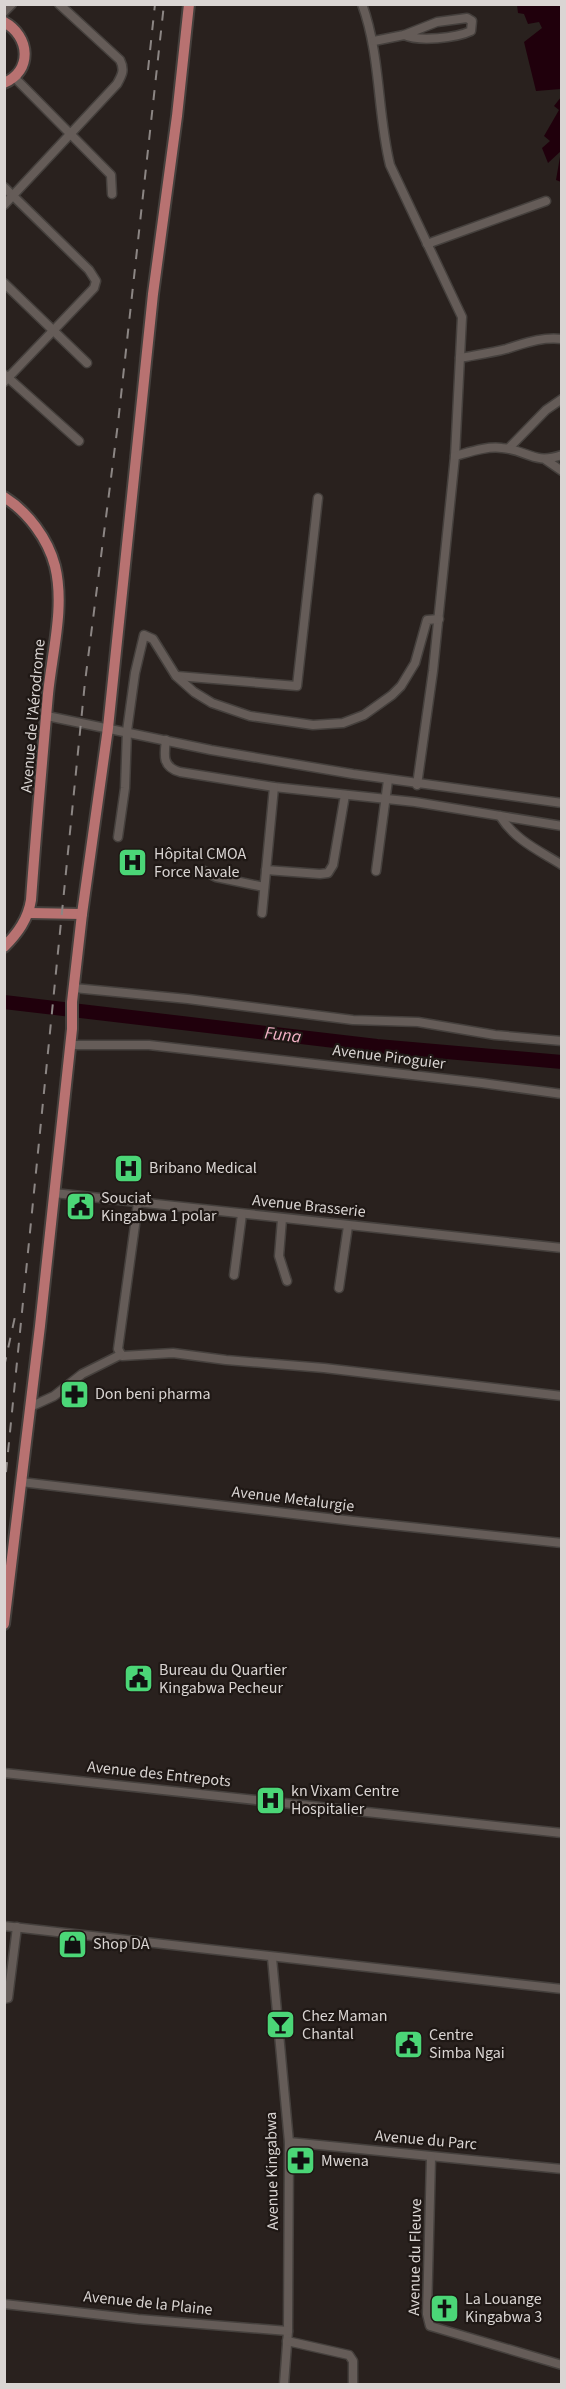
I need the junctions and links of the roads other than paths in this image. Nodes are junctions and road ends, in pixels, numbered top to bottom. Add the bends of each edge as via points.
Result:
1 (12, 4) edge
2 (59, 4) edge
3 (189, 4) edge
4 (362, 4) edge
5 (4, 12) edge
6 (4, 22) edge
7 (404, 35) junction
8 (374, 41) junction
9 (15, 78) junction
10 (4, 83) edge
11 (72, 134) junction
12 (4, 187) edge
13 (112, 194) dead end
14 (13, 196) junction
15 (546, 201) dead end
16 (4, 205) edge
17 (427, 244) junction
18 (4, 283) edge
19 (54, 331) junction
20 (561, 339) edge
21 (460, 358) junction
22 (87, 363) dead end
23 (6, 378) edge
24 (561, 399) edge
25 (79, 441) dead end
26 (509, 448) junction
27 (561, 455) edge
28 (455, 456) junction
29 (546, 460) junction
30 (561, 471) edge
31 (4, 497) edge
32 (318, 498) dead end
33 (439, 619) junction
34 (176, 676) junction
35 (47, 716) junction
36 (108, 728) junction
37 (127, 731) junction
38 (166, 740) junction
39 (388, 780) junction
40 (417, 785) junction
41 (274, 786) junction
42 (345, 795) junction
43 (385, 799) junction
44 (561, 803) edge
45 (500, 816) junction
46 (561, 826) edge
47 (118, 837) dead end
48 (561, 865) edge
49 (202, 870) dead end
50 (266, 870) junction
51 (376, 871) dead end
52 (264, 887) junction
53 (29, 913) junction
54 (262, 913) dead end
55 (82, 914) junction
56 (4, 947) edge
57 (74, 988) junction
58 (561, 1041) edge
59 (70, 1045) junction
60 (561, 1094) edge
61 (54, 1193) junction
62 (138, 1203) junction
63 (242, 1214) junction
64 (282, 1219) junction
65 (348, 1226) junction
66 (561, 1248) edge
67 (234, 1275) dead end
68 (287, 1281) dead end
69 (339, 1288) dead end
70 (120, 1354) junction
71 (561, 1396) edge
72 (30, 1407) junction
73 (21, 1482) junction
74 (561, 1543) edge
75 (4, 1624) edge
76 (4, 1773) edge
77 (561, 1833) edge
78 (4, 1926) edge
79 (16, 1927) junction
80 (272, 1958) junction
81 (561, 1989) edge
82 (4, 1999) edge
83 (289, 2142) junction
84 (431, 2158) junction
85 (561, 2169) edge
86 (4, 2304) edge
87 (287, 2336) junction
88 (561, 2365) edge
89 (284, 2385) edge
90 (353, 2385) edge

1 - 5 street
2 - 11 street via 123,67 117,84
3 - 36 main road via 153,294
4 - 8 street
6 - 9 main road via 21,36 25,46 23,66
7 - 7 street via 436,21 467,18 473,25 464,34 421,39
7 - 8 street
8 - 17 street via 382,129 390,165
9 - 10 main road
9 - 11 street
11 - 13 street via 111,175
11 - 14 street
12 - 14 street
14 - 16 street
14 - 19 street via 96,281
15 - 17 street
17 - 21 street via 462,317
18 - 19 street
19 - 22 street
19 - 23 street
20 - 21 street via 530,340
21 - 28 street
23 - 25 street
24 - 26 street
26 - 28 street via 494,447
26 - 29 street
27 - 29 street
28 - 33 street
29 - 30 street
31 - 35 main road, Avenue de l’Aérodrome via 34,523 55,567 57,622
32 - 34 street via 297,686
33 - 34 street via 427,620 415,663 400,686 379,706 343,723 313,725 232,711 194,692
33 - 40 street
34 - 37 street via 153,639 144,635
35 - 36 street
35 - 53 main road, Avenue de l’Aérodrome
36 - 37 street
36 - 55 main road
37 - 38 street
37 - 47 street
38 - 39 street
38 - 41 street via 164,761 172,769
39 - 40 street
39 - 43 street
40 - 44 street
41 - 42 street
41 - 50 street
42 - 43 street
42 - 50 street via 333,865 328,873
43 - 45 street
43 - 51 street
45 - 46 street
45 - 48 street via 528,846
49 - 52 street via 216,877
50 - 52 street
52 - 54 street
53 - 55 main road
53 - 56 main road, Avenue de l’Aérodrome
55 - 57 main road
57 - 58 street via 353,1020 418,1022
57 - 59 main road
59 - 60 street, Avenue Piroguier via 149,1045
59 - 61 main road
61 - 62 street, Avenue Brasserie
61 - 72 main road
62 - 63 street, Avenue Brasserie
62 - 70 street
63 - 64 street, Avenue Brasserie
63 - 67 street
64 - 65 street, Avenue Brasserie
64 - 68 street via 279,1256
65 - 66 street, Avenue Brasserie
65 - 69 street
70 - 71 street via 173,1353
70 - 72 street
72 - 73 main road
73 - 74 street, Avenue Metalurgie
73 - 75 main road
76 - 77 street, Avenue des Entrepots
78 - 79 street
79 - 80 street
79 - 82 street via 8,1998
80 - 81 street
80 - 83 street, Avenue Kingabwa
83 - 84 street, Avenue du Parc
83 - 87 street, Avenue Kingabwa
84 - 85 street, Avenue du Parc
84 - 88 street, Avenue du Fleuve via 429,2326
86 - 87 street, Avenue de la Plaine
87 - 89 street, Avenue Kingabwa
87 - 90 street, Avenue de la Plaine via 349,2355 353,2361

